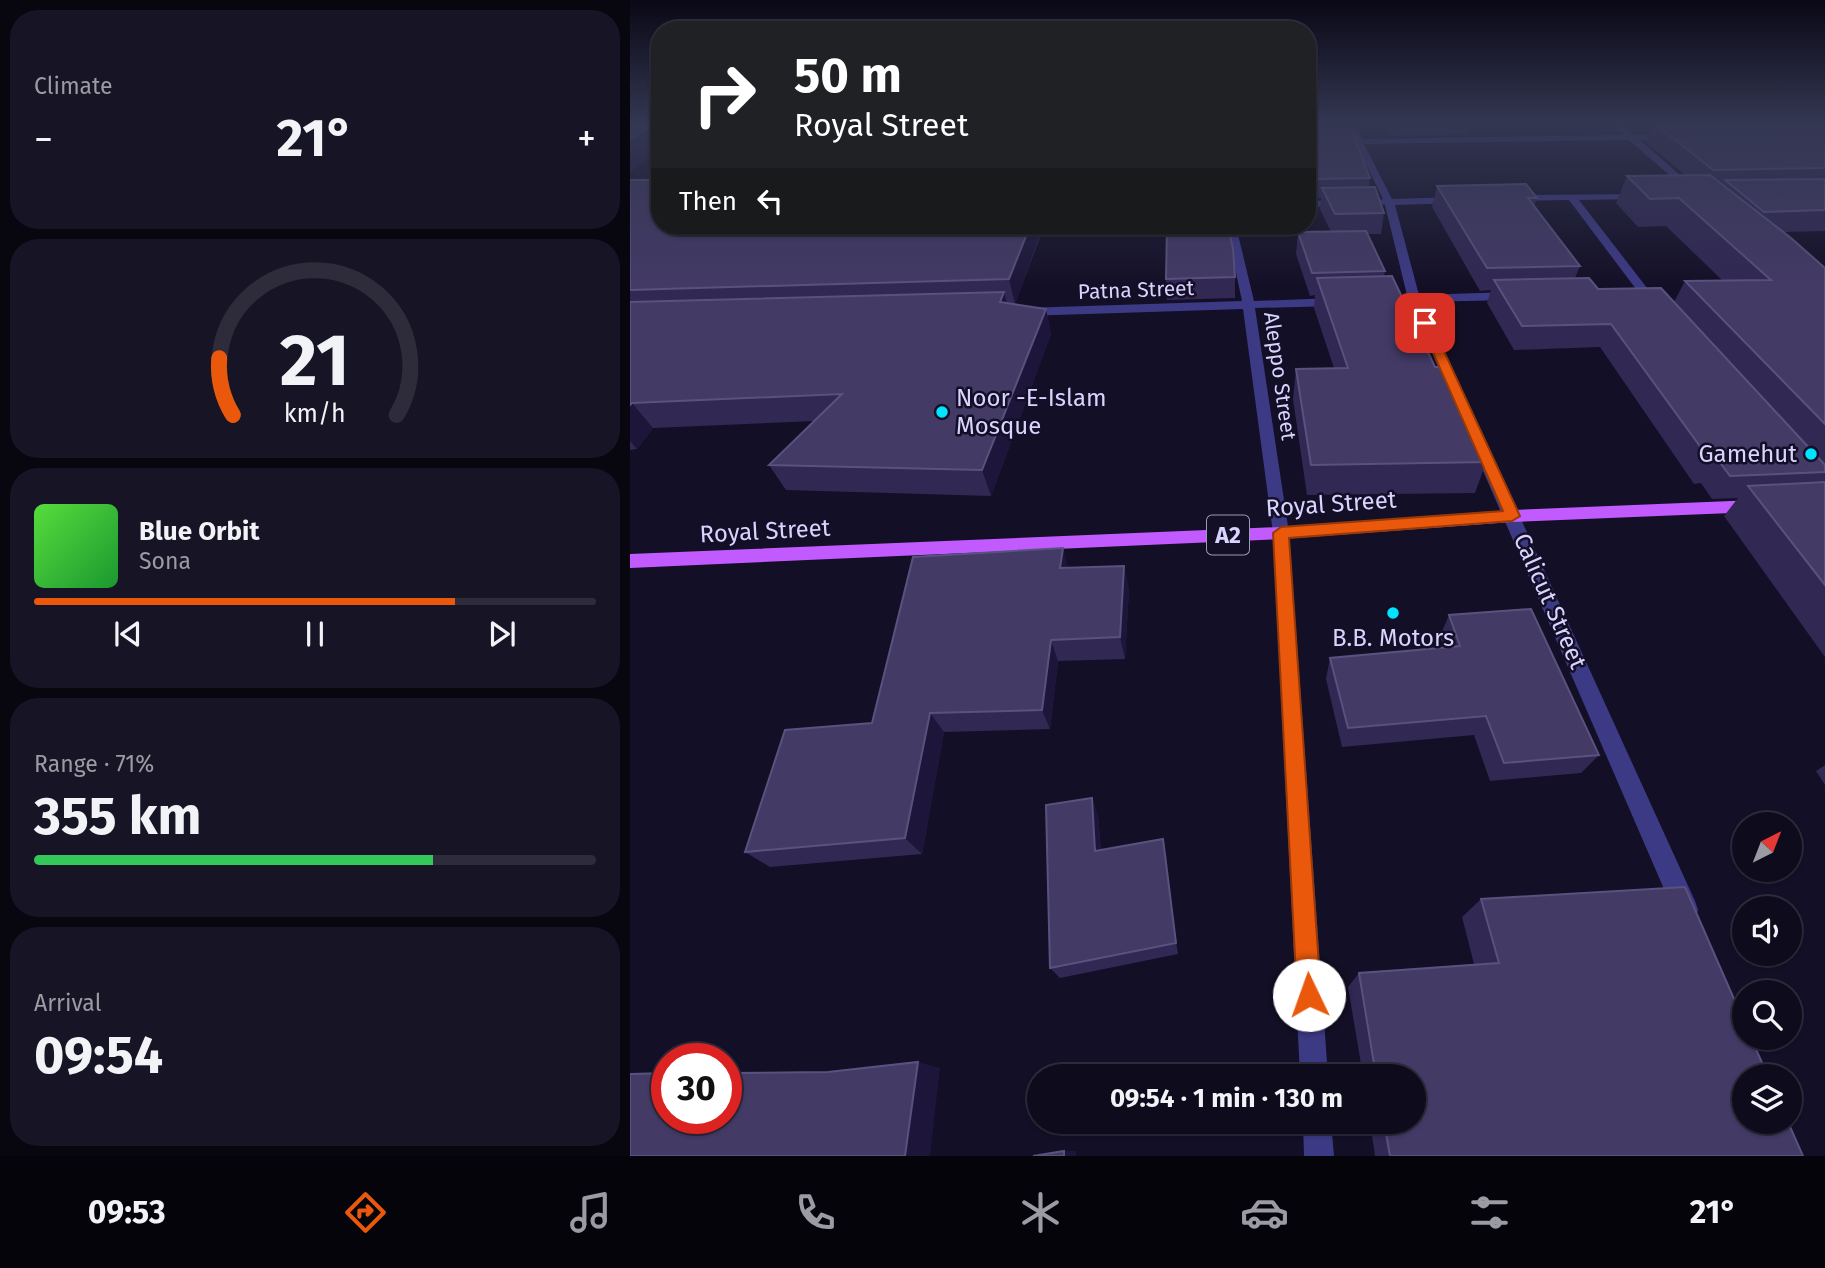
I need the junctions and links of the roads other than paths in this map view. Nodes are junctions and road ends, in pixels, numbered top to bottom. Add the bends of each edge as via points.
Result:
1 (1372, 178) edge
2 (1678, 178) edge
3 (1655, 195) edge
4 (1683, 195) edge
5 (1572, 197) junction
6 (1507, 199) edge
7 (1468, 200) edge
8 (1382, 202) junction
9 (1348, 203) edge
10 (1316, 204) edge
11 (1233, 235) edge
12 (1522, 296) edge
13 (1414, 298) junction
14 (1387, 300) edge
15 (1345, 302) edge
16 (1249, 306) junction
17 (1014, 313) edge
18 (1661, 313) edge
19 (1771, 505) edge
20 (1512, 516) junction
21 (1281, 533) junction
22 (630, 562) edge
23 (1692, 923) edge
24 (1313, 1064) edge
25 (1318, 1134) edge
26 (1319, 1156) edge

1 - 8 street, Calicut Street
2 - 4 street via 1697,195
3 - 5 street
5 - 6 street
5 - 18 street via 1637,293
7 - 8 street
8 - 13 street, Calicut Street
9 - 10 street
11 - 16 street, Aleppo Street
12 - 13 street
13 - 14 street
13 - 20 street, Calicut Street
15 - 16 street, Patna Street
16 - 17 street, Patna Street
16 - 21 street, Aleppo Street
19 - 20 main road, Royal Street / A2
20 - 21 main road, Royal Street / A2
20 - 23 street, Calicut Street
21 - 22 main road, Royal Street / A2
21 - 24 street, Aleppo Street
25 - 26 street

